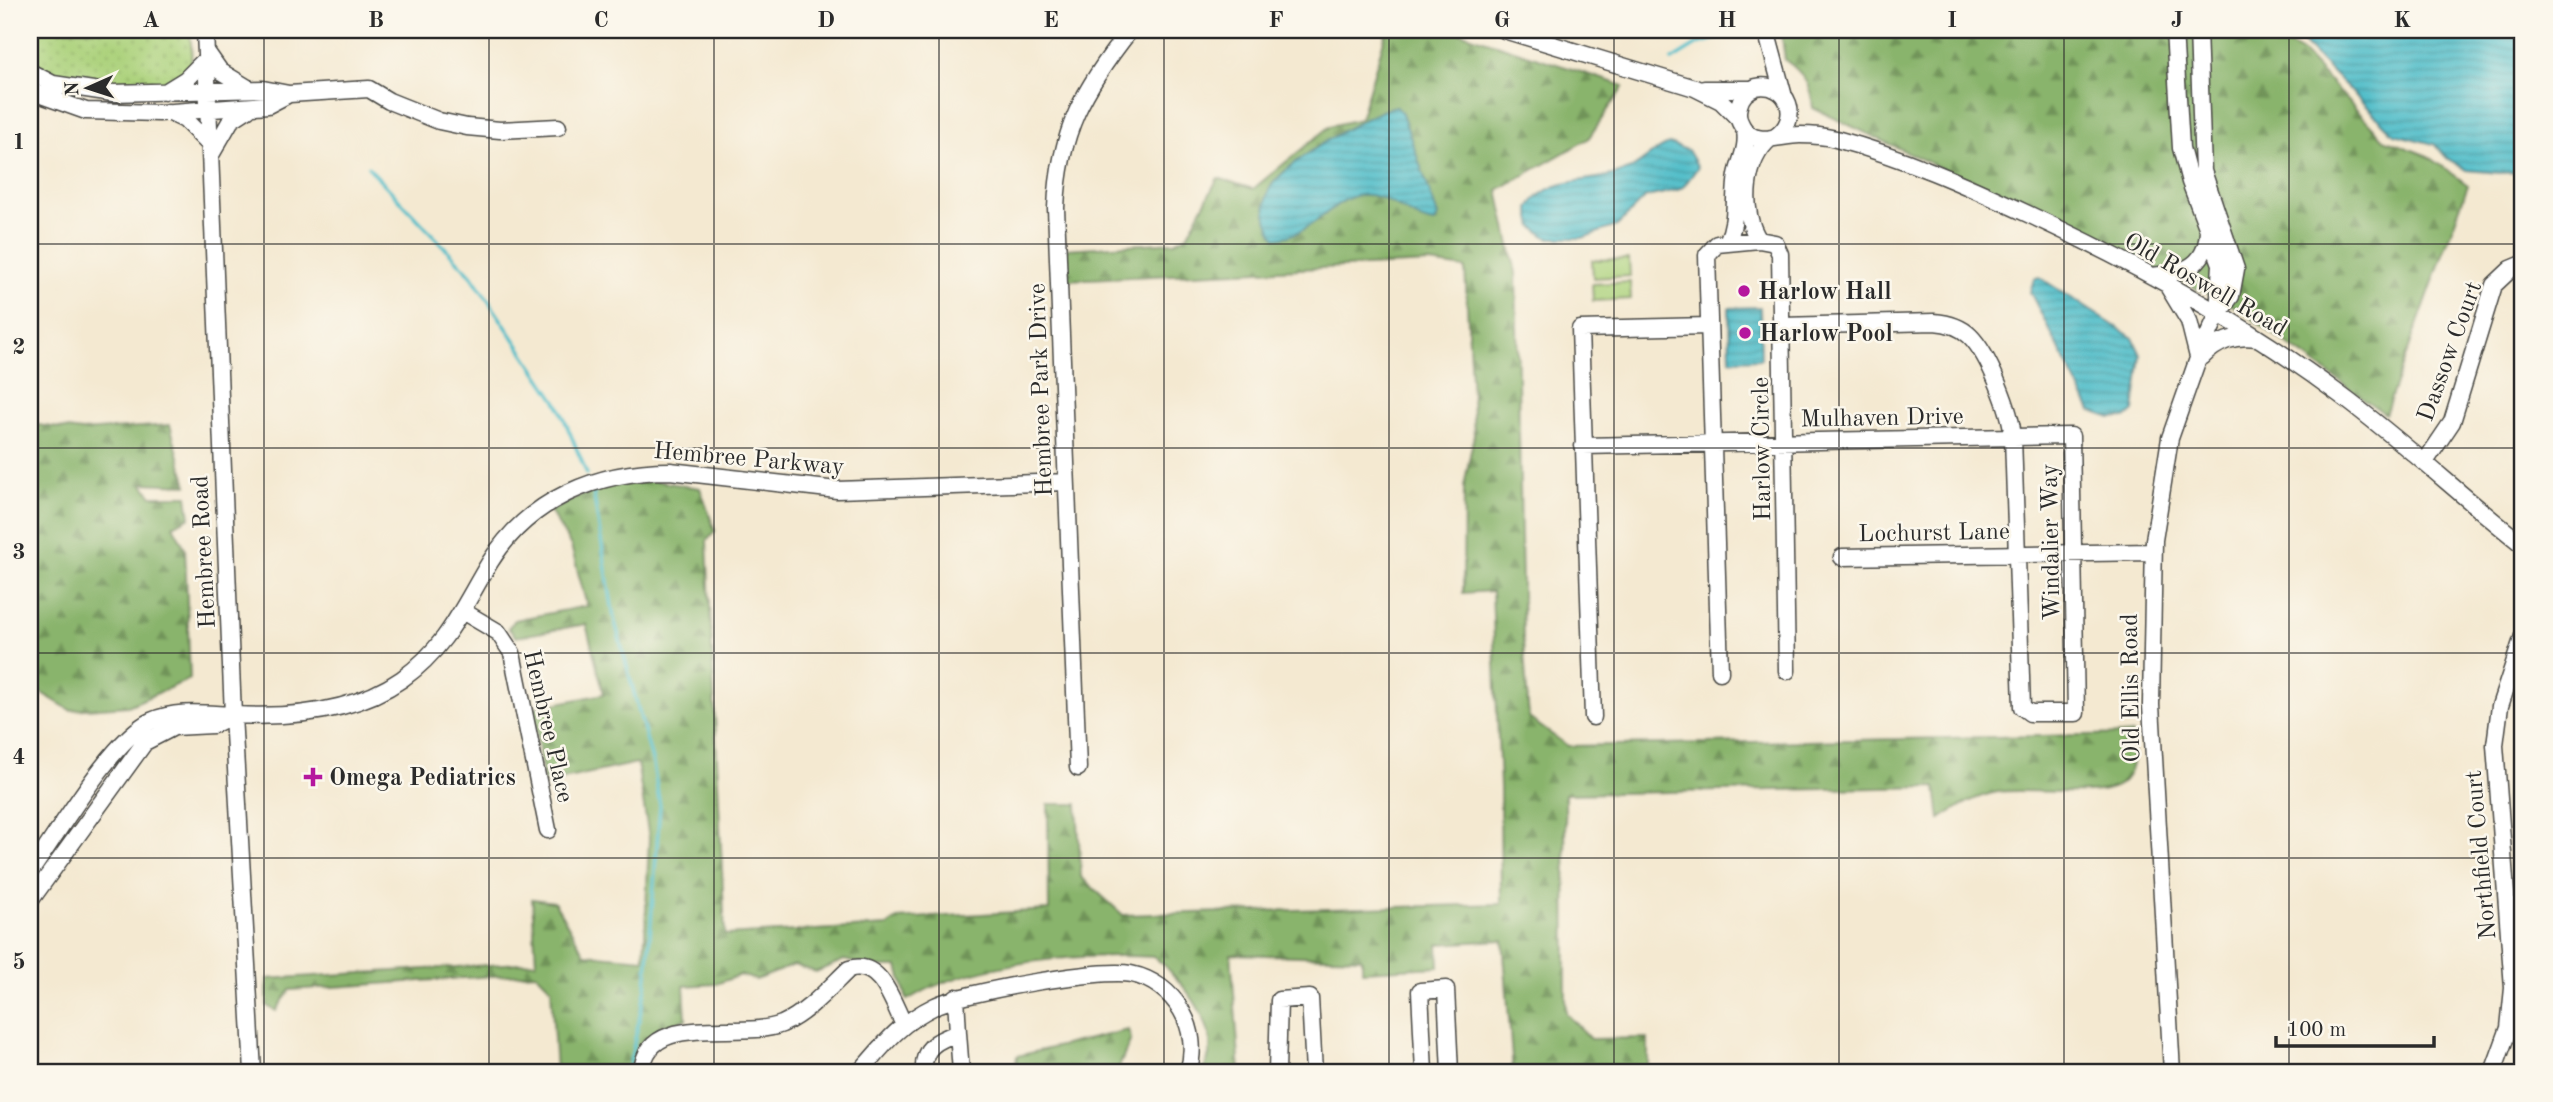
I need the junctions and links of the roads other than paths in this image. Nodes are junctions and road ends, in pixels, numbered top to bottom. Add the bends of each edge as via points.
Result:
1 (205, 30) edge
2 (1130, 30) edge
3 (1504, 30) edge
4 (1766, 30) edge
5 (2174, 30) edge
6 (2198, 30) edge
7 (1769, 51) junction
8 (206, 55) junction
9 (30, 72) edge
10 (1695, 88) junction
11 (1754, 88) junction
12 (250, 89) junction
13 (30, 91) edge
14 (208, 91) junction
15 (165, 92) junction
16 (289, 94) junction
17 (1787, 101) junction
18 (252, 107) junction
19 (209, 109) junction
20 (168, 112) junction
21 (1742, 125) junction
22 (558, 127) dead end
23 (1824, 136) junction
24 (1773, 138) junction
25 (209, 151) junction
26 (2208, 226) junction
27 (1759, 240) junction
28 (1727, 242) junction
29 (2523, 264) edge
30 (2158, 280) junction
31 (2218, 313) junction
32 (1709, 326) junction
33 (1782, 326) junction
34 (2257, 338) junction
35 (2197, 361) junction
36 (2013, 438) junction
37 (1783, 442) junction
38 (1713, 443) junction
39 (1583, 446) junction
40 (2426, 462) junction
41 (1066, 482) junction
42 (2523, 544) edge
43 (2074, 552) junction
44 (2153, 552) junction
45 (2016, 553) junction
46 (1842, 557) dead end
47 (464, 612) junction
48 (2523, 636) edge
49 (1787, 671) dead end
50 (1720, 672) dead end
51 (233, 715) junction
52 (1593, 717) dead end
53 (1077, 768) dead end
54 (548, 830) dead end
55 (62, 841) junction
56 (30, 872) edge
57 (30, 901) edge
58 (2517, 960) edge
59 (956, 997) junction
60 (902, 1023) junction
61 (958, 1033) junction
62 (253, 1072) edge
63 (642, 1072) edge
64 (860, 1072) edge
65 (924, 1072) edge
66 (961, 1072) edge
67 (1188, 1072) edge
68 (1277, 1072) edge
69 (1314, 1072) edge
70 (1424, 1072) edge
71 (1450, 1072) edge
72 (2172, 1072) edge
73 (2493, 1072) edge

1 - 8 street, Hembree Road
2 - 41 street, Hembree Park Drive via 1091,82 1075,113 1057,176
3 - 10 street, Old Roswell Road
4 - 7 street
5 - 26 street via 2181,148
6 - 31 street, Old Ellis Road via 2203,171 2236,269 2231,296
7 - 11 street via 1764,75
7 - 17 street
8 - 12 street via 220,71
8 - 14 street, Hembree Road
8 - 15 street via 186,79
9 - 15 street via 53,84 113,93
10 - 11 street, Old Roswell Road
10 - 21 street, Old Roswell Road via 1721,101
11 - 17 street, Old Roswell Road via 1770,86
11 - 21 street via 1739,104
12 - 14 street
12 - 16 street
13 - 20 street via 86,111
14 - 15 street
14 - 19 street, Hembree Road
16 - 18 street via 268,106
16 - 22 street via 369,89 439,121 467,127
17 - 23 street, Old Roswell Road
17 - 24 street via 1788,125
18 - 19 street
18 - 25 street via 231,120
19 - 20 street
19 - 25 street, Hembree Road
20 - 25 street via 185,120
21 - 24 street, Old Roswell Road via 1757,138
21 - 28 street, Harlow Circle via 1745,148
23 - 24 street, Old Roswell Road
23 - 30 street, Old Roswell Road via 1912,164 1987,195
24 - 27 street, Harlow Circle via 1754,159 1749,179 1750,221
25 - 51 street, Hembree Road
26 - 30 street via 2206,248 2198,264
26 - 31 street via 2222,271
27 - 28 street
27 - 33 street, Harlow Circle via 1775,243 1780,254
28 - 32 street, Harlow Circle via 1713,246 1707,255
29 - 40 street, Dassow Court via 2494,285 2452,422
30 - 31 street, Old Roswell Road
30 - 35 street via 2189,321
31 - 34 street, Old Roswell Road
31 - 35 street, Old Ellis Road
32 - 38 street, Harlow Circle
32 - 39 street via 1580,328
33 - 36 street, Windalier Way via 1934,322 1961,329 1975,343 2006,400
33 - 37 street, Harlow Circle
34 - 35 street via 2217,343
34 - 40 street, Old Roswell Road via 2338,393
35 - 44 street, Old Ellis Road via 2165,458
36 - 37 street, Mulhaven Drive
36 - 43 street, Windalier Way via 2071,436
36 - 45 street
37 - 38 street, Mulhaven Drive
37 - 49 street, Harlow Circle
38 - 39 street, Mulhaven Drive
38 - 50 street, Harlow Circle
39 - 52 street
40 - 42 street, Old Roswell Road
41 - 47 street, Hembree Parkway via 837,490 670,471 615,475 567,492 525,521 492,559
41 - 53 street, Hembree Park Drive
43 - 44 street, Lochurst Lane
43 - 45 street, Lochurst Lane
43 - 45 street, Windalier Way via 2076,713 2030,713 2022,707
44 - 72 street, Old Ellis Road via 2151,705
45 - 46 street, Lochurst Lane
47 - 51 street, Hembree Parkway via 424,662 373,695 320,711
47 - 54 street, Hembree Place via 498,632 512,653
48 - 58 street, Northfield Court via 2500,706 2494,745
51 - 55 street, Hembree Parkway via 213,712 150,721 120,746
51 - 62 street, Hembree Road
55 - 56 street
55 - 57 street
58 - 73 street, Northfield Court via 2511,1017
59 - 60 street
59 - 61 street
59 - 67 street via 1114,973 1143,977 1169,993 1181,1009 1192,1048
60 - 63 street via 877,974 857,966 779,1025 668,1034 650,1049
60 - 64 street
61 - 65 street via 933,1043 926,1052
61 - 66 street
68 - 69 street via 1279,1000 1310,998
70 - 71 street via 1420,991 1446,989

